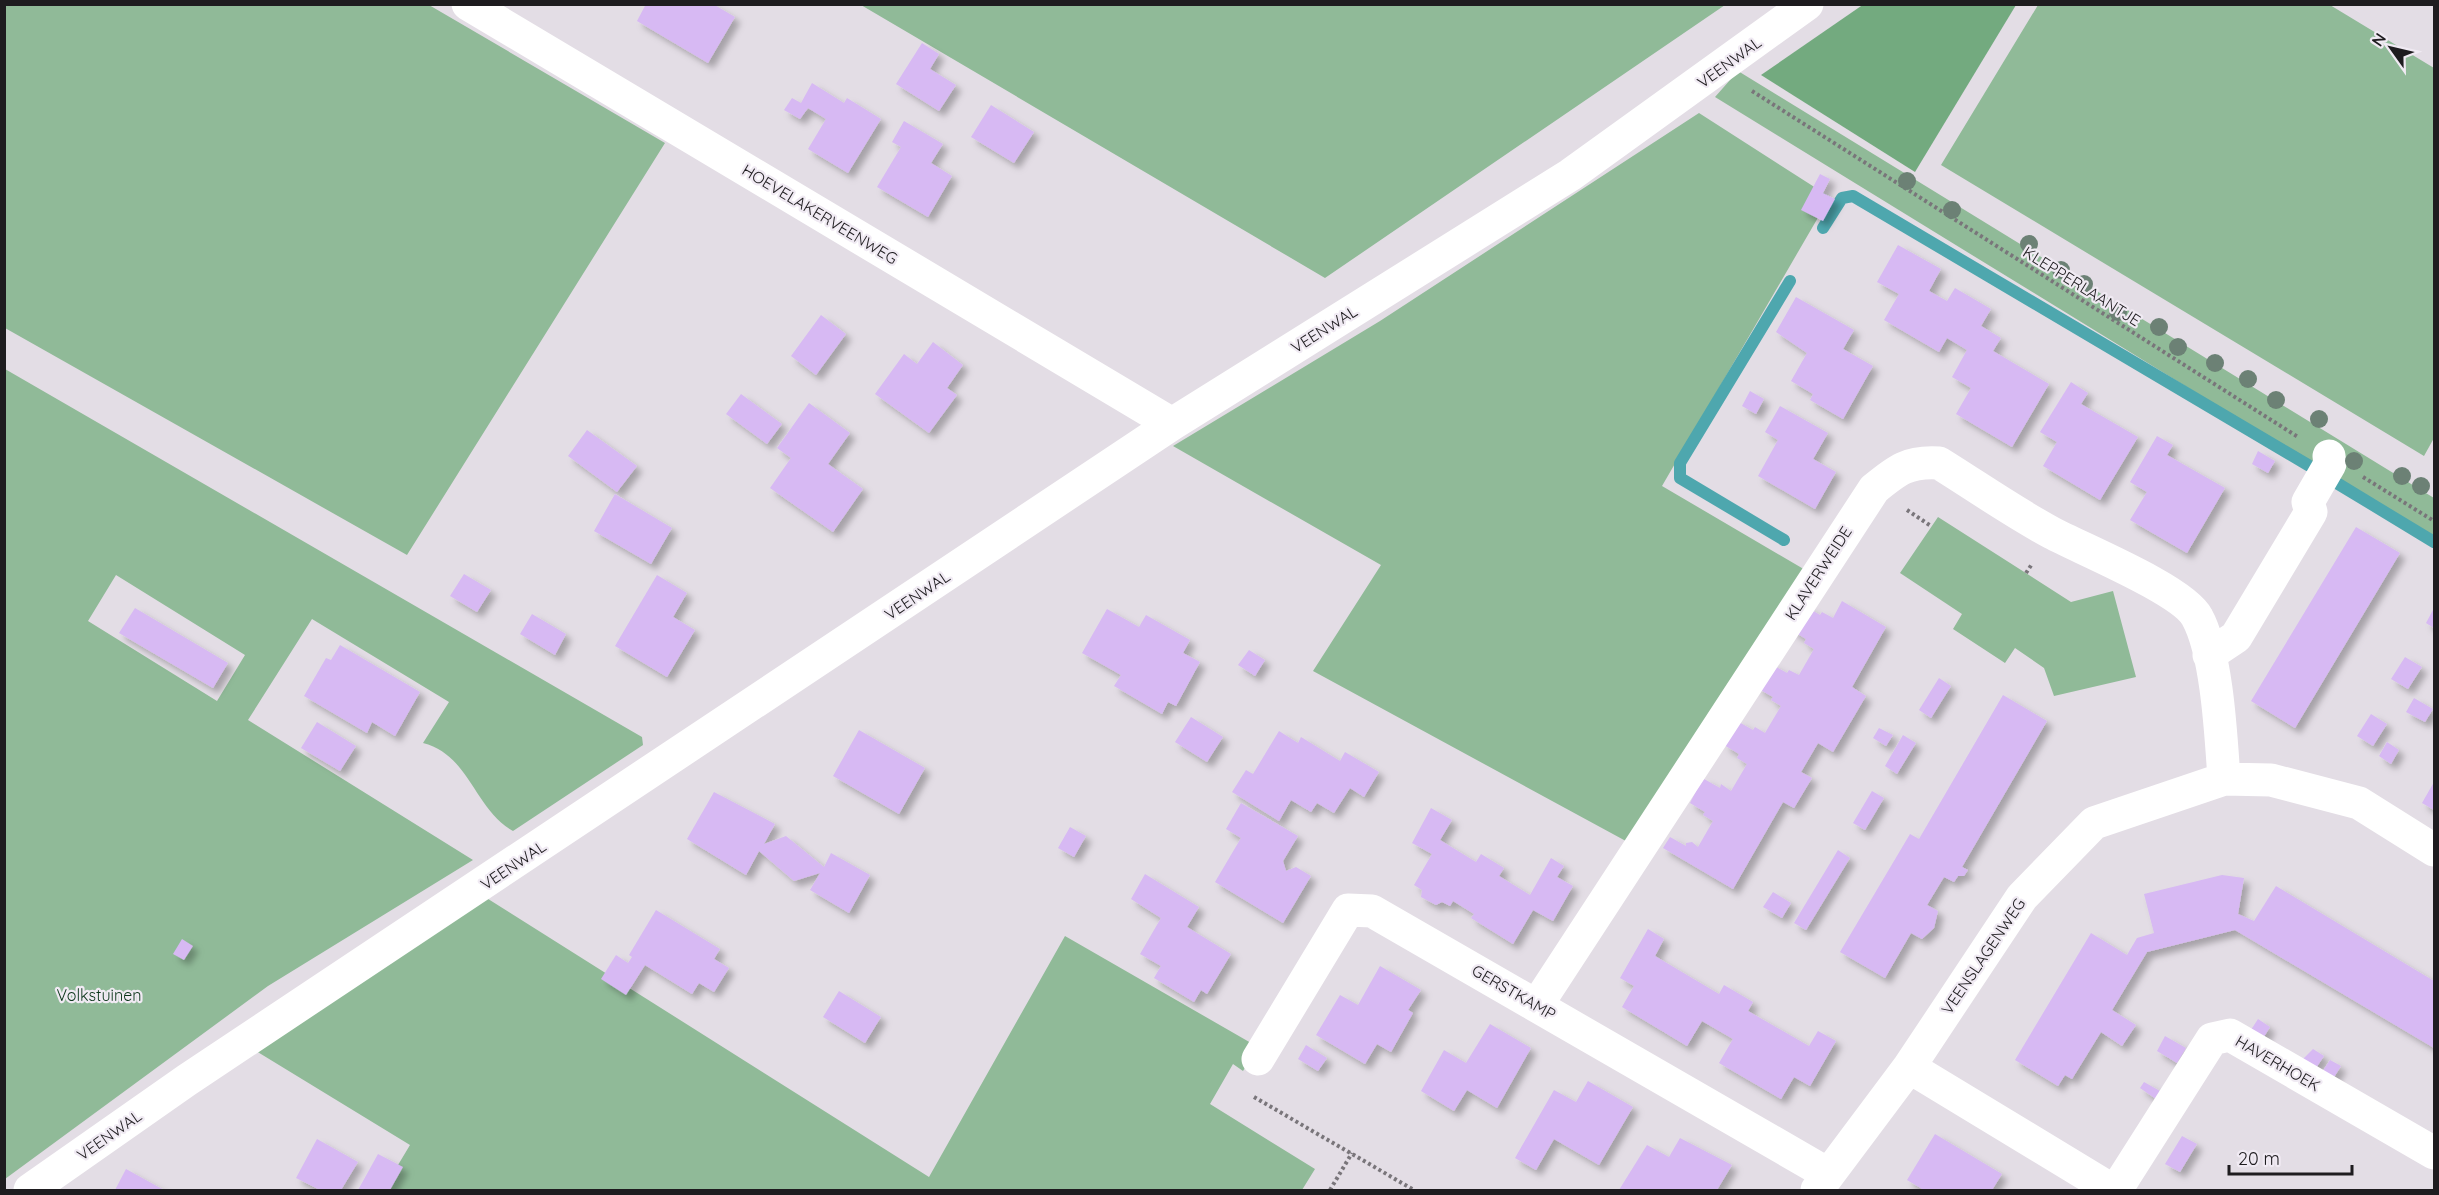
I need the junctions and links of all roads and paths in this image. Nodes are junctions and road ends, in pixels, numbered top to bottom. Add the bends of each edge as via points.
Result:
1 (468, 4) edge
2 (1807, 4) edge
3 (1718, 70) junction
4 (1172, 424) junction
5 (2329, 456) junction
6 (2434, 520) edge
7 (2209, 655) junction
8 (2224, 779) junction
9 (2434, 850) edge
10 (1537, 1005) junction
11 (1258, 1059) joint
12 (1909, 1068) junction
13 (2434, 1152) edge
14 (1352, 1153) junction
15 (1822, 1182) edge
16 (30, 1191) edge
17 (1330, 1191) edge
18 (1414, 1191) edge
19 (2114, 1191) edge

1 - 4 street, HOEVELAKERVEENWEG
2 - 3 street, VEENWAL
3 - 4 street, VEENWAL via 1570,175
3 - 5 path, KLEPPERLAANTJE
4 - 16 street, VEENWAL via 187,1080
5 - 6 path, KLEPPERLAANTJE
5 - 7 street via 2330,464 2308,502 2311,512 2236,637
7 - 8 street, KLAVERWEIDE
7 - 10 street, KLAVERWEIDE via 2197,615 2135,573 2052,533 1939,463 1918,462 1898,470 1870,494
8 - 9 street, VEENSLAGENWEG via 2271,780 2359,803
8 - 12 street, VEENSLAGENWEG via 2094,823 2022,897
10 - 11 street, GERSTKAMP via 1372,911 1348,910
10 - 15 street, GERSTKAMP
11 - 14 path via 1240,1089
12 - 15 street, VEENSLAGENWEG
12 - 19 street, HAVERHOEK
13 - 19 street, HAVERHOEK via 2230,1035 2212,1039
14 - 17 path
14 - 18 path

